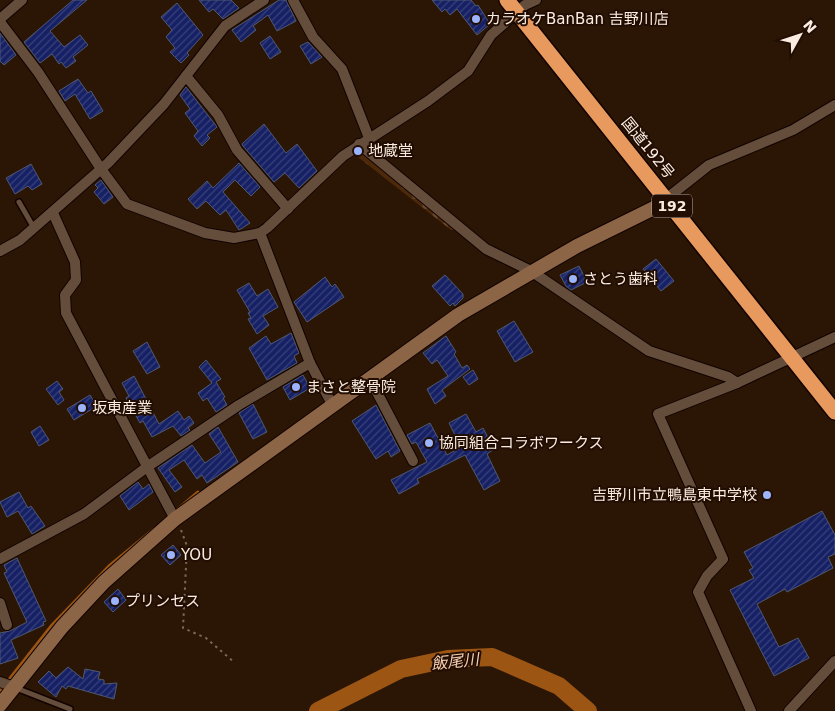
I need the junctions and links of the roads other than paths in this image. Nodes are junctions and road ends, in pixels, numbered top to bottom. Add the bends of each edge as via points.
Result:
1 (22, 0) edge
2 (264, 0) edge
3 (293, 0) edge
4 (507, 0) edge
5 (536, 0) edge
6 (517, 12) junction
7 (0, 20) edge
8 (186, 76) junction
9 (835, 106) edge
10 (369, 138) junction
11 (358, 144) junction
12 (101, 169) junction
13 (666, 199) junction
14 (19, 202) dead end
15 (288, 209) junction
16 (53, 213) junction
17 (34, 229) junction
18 (260, 233) junction
19 (0, 251) edge
20 (531, 271) junction
21 (835, 337) edge
22 (792, 358) junction
23 (310, 363) junction
24 (370, 379) junction
25 (737, 382) junction
26 (333, 406) junction
27 (835, 412) edge
28 (413, 461) dead end
29 (147, 467) junction
30 (173, 516) junction
31 (0, 560) edge
32 (0, 603) edge
33 (7, 625) dead end
34 (835, 661) edge
35 (5, 690) edge
36 (70, 709) dead end
37 (751, 711) edge
38 (789, 711) edge

1 - 7 street
2 - 8 street via 225,26
3 - 10 street via 313,37 342,69
4 - 6 highway, 国道192号 / 192
5 - 6 street
6 - 10 street via 485,42 468,71
6 - 13 highway, 国道192号 / 192
7 - 12 street
8 - 12 street via 164,104
8 - 15 street via 218,115 237,150
9 - 13 street via 793,130 709,166
10 - 11 street
11 - 15 street
11 - 20 street via 475,242
12 - 16 street
12 - 18 street via 127,204 205,233 234,238
13 - 20 street
13 - 22 highway, 国道192号 / 192
14 - 17 lane
15 - 18 street
16 - 17 street
16 - 29 street via 75,262 76,280 65,296 66,313
17 - 19 street
18 - 23 street
20 - 24 street via 458,315
20 - 25 street via 650,352
21 - 22 street
22 - 25 street
22 - 27 highway, 国道192号 / 192
23 - 26 street
23 - 29 street via 239,404
24 - 26 street
24 - 28 street
25 - 37 street via 658,414 723,559 698,592
26 - 30 street
29 - 30 street
29 - 31 street via 84,514
30 - 35 street via 104,582
32 - 33 street
34 - 38 street
35 - 36 lane

